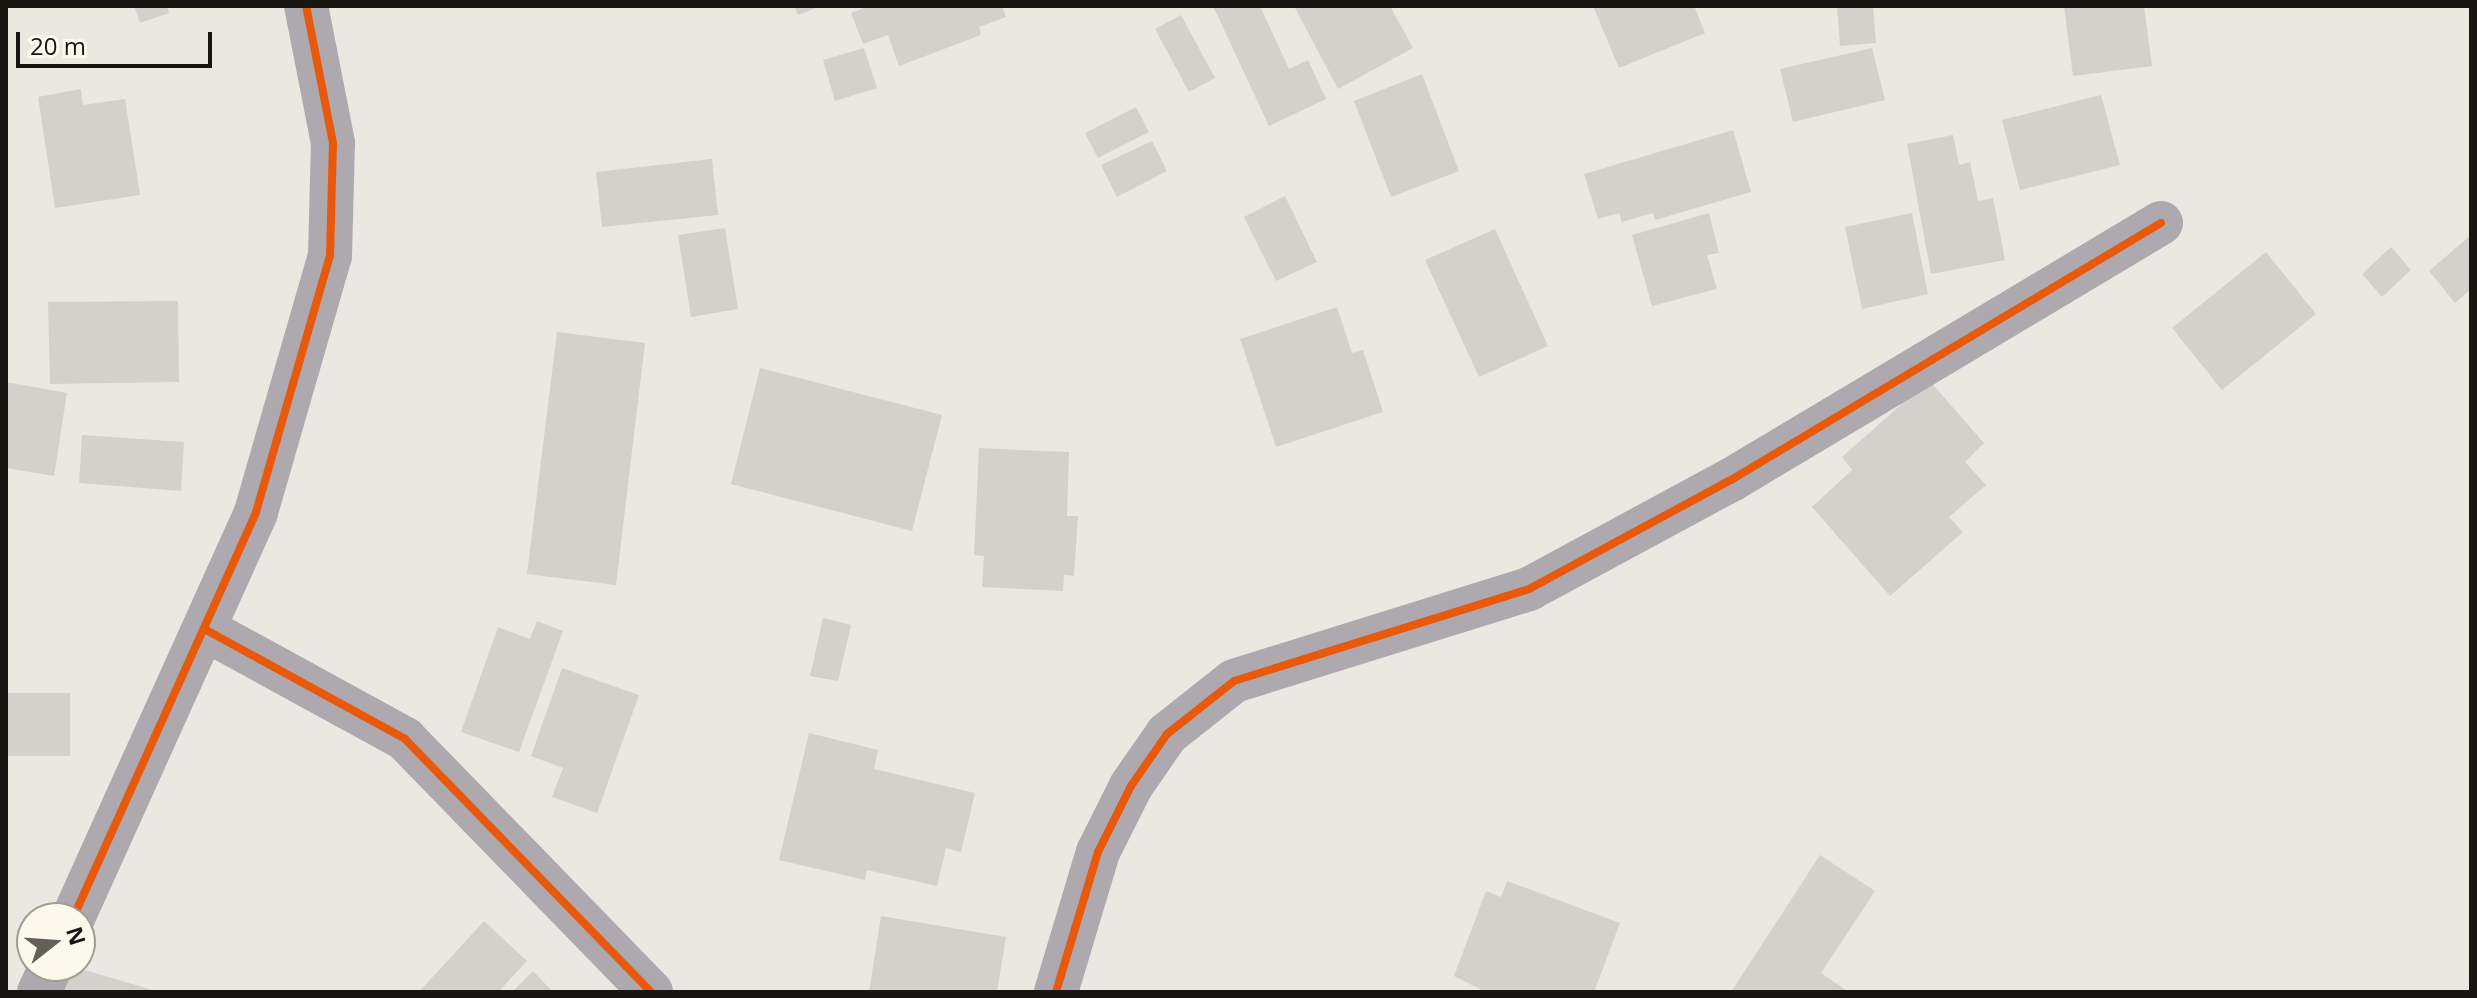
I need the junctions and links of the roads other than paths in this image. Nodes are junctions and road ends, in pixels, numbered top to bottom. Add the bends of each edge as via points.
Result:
1 (306, 6) edge
2 (2161, 223) dead end
3 (208, 631) junction
4 (81, 902) edge
5 (651, 992) edge
6 (1056, 992) edge

1 - 3 street via 333,143 330,256 256,512
2 - 6 street via 1731,480 1529,589 1234,681 1167,734 1131,786 1098,852
3 - 4 street
3 - 5 street via 405,739

